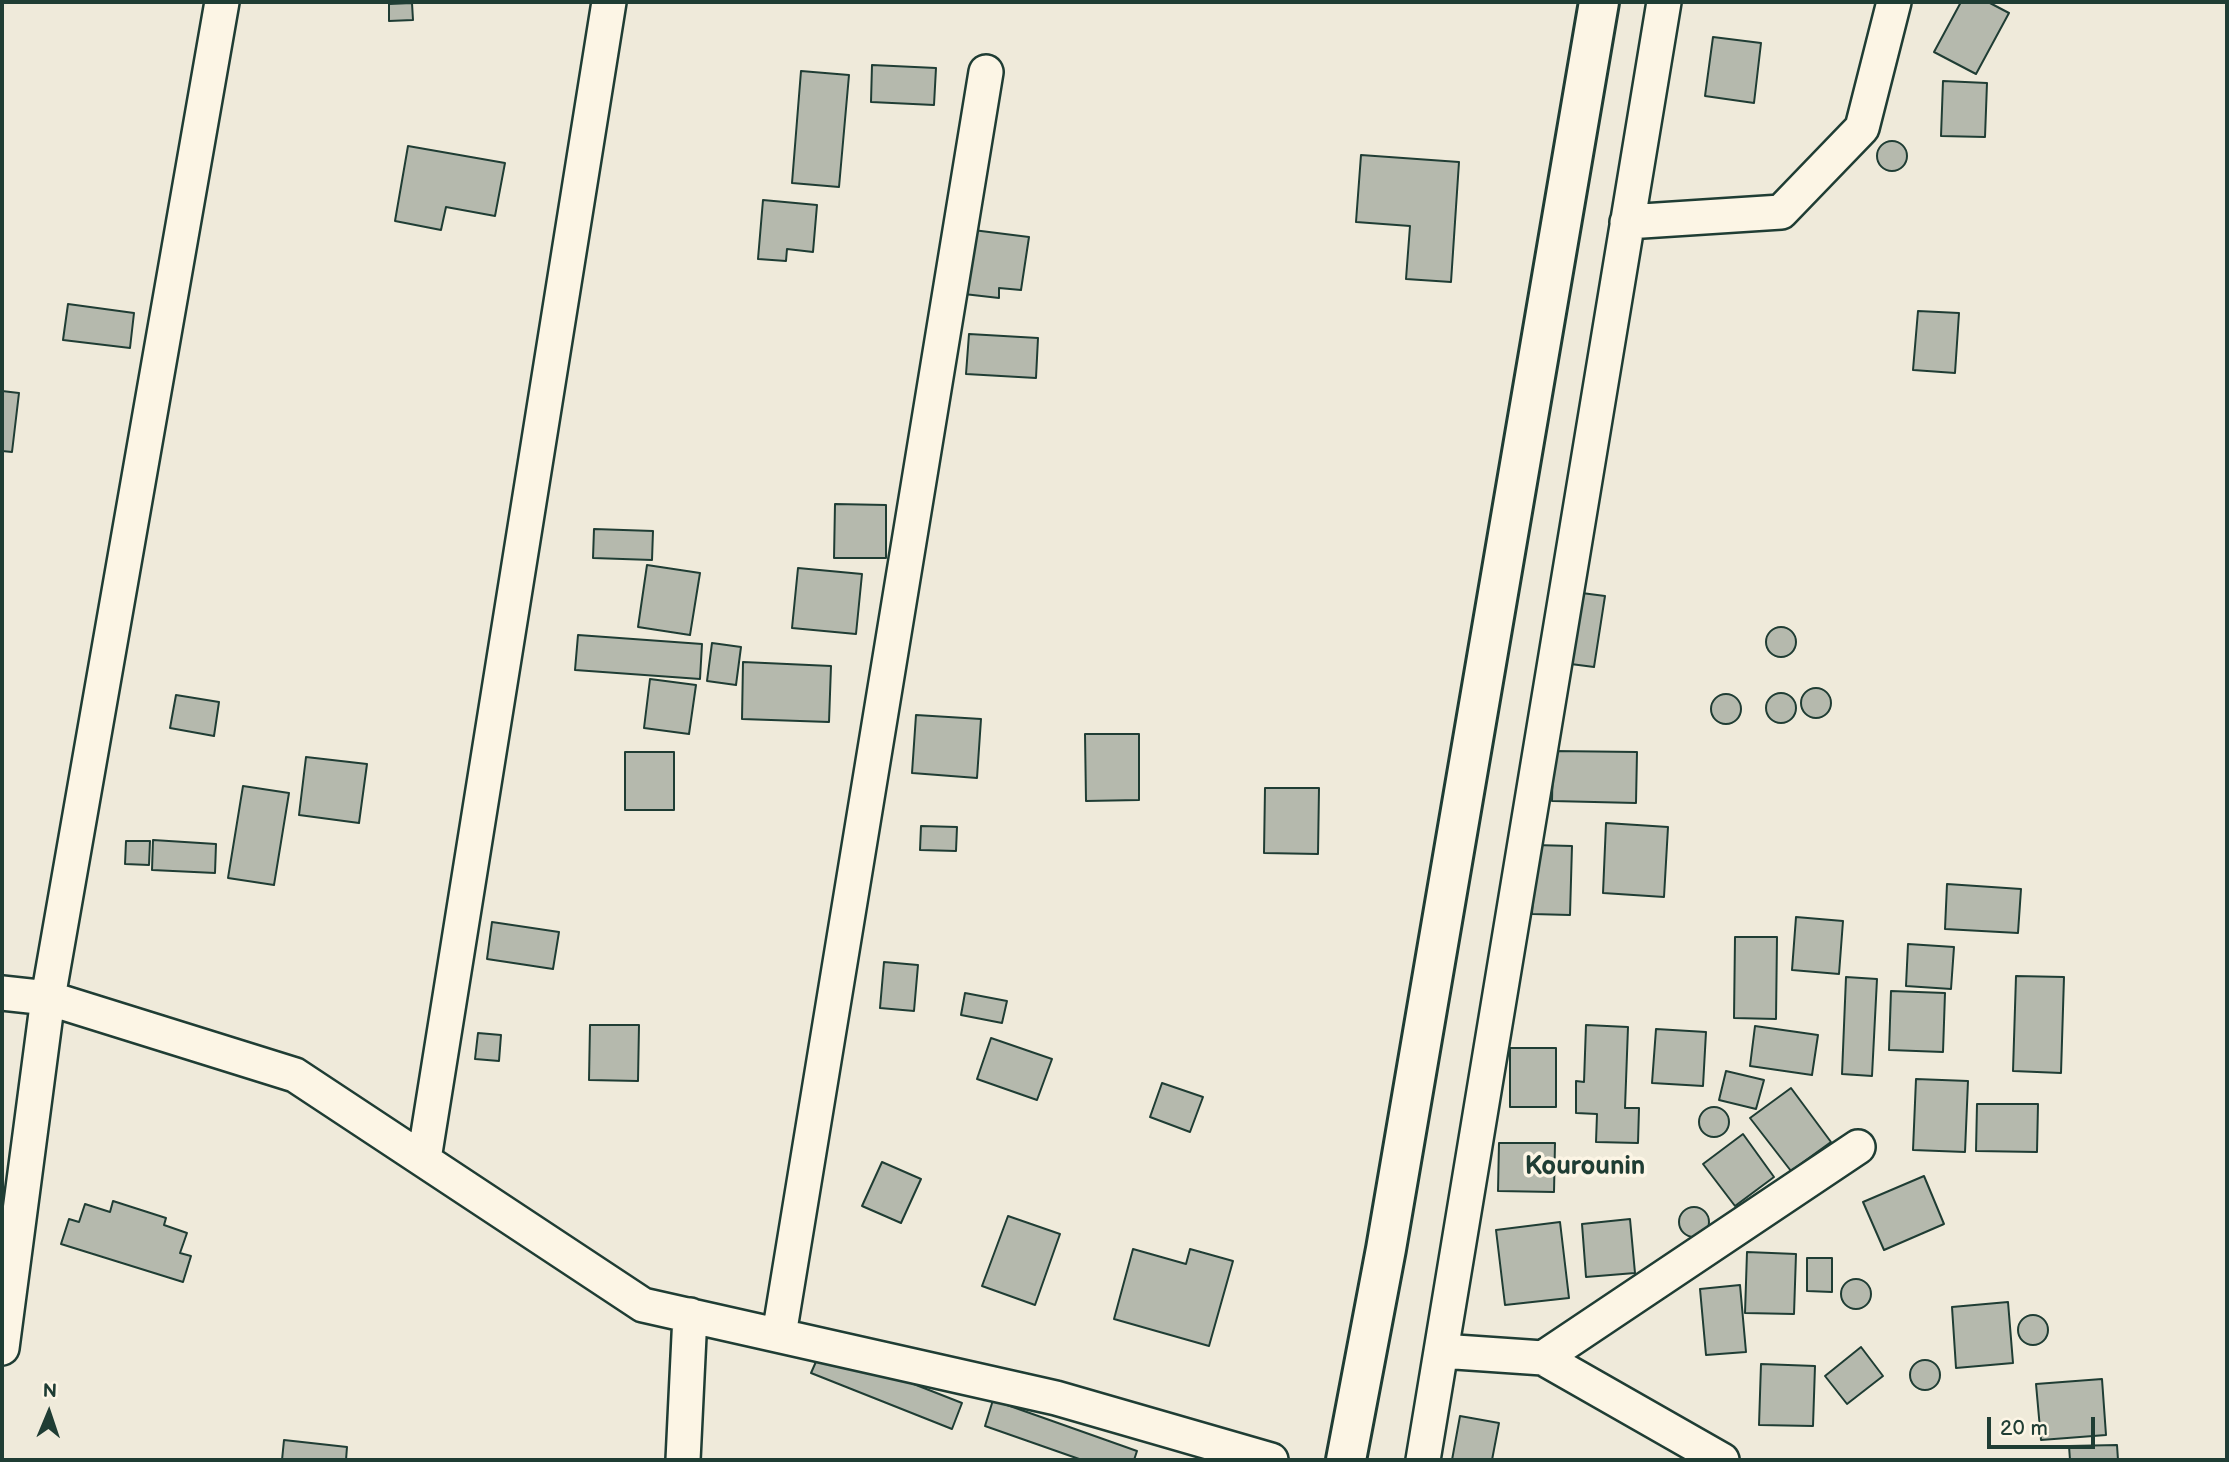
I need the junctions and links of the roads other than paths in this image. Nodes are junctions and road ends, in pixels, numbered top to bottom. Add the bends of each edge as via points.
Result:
1 (222, 2) edge
2 (609, 2) edge
3 (1599, 2) edge
4 (1664, 2) edge
5 (1894, 2) edge
6 (986, 72) dead end
7 (1627, 222) junction
8 (2, 993) edge
9 (48, 998) junction
10 (1858, 1147) dead end
11 (424, 1159) junction
12 (690, 1315) junction
13 (779, 1335) junction
14 (2, 1348) edge
15 (1441, 1351) junction
16 (1543, 1358) junction
17 (683, 1460) edge
18 (1271, 1460) edge
19 (1346, 1460) edge
20 (1423, 1460) edge
21 (1722, 1460) edge

1 - 9 street
2 - 11 street
3 - 19 highway via 1387,1249
4 - 7 street
5 - 7 street via 1862,128 1781,212
6 - 13 street
7 - 15 street
8 - 9 street
9 - 11 street via 295,1075
9 - 14 street
10 - 16 street
11 - 12 street via 643,1305
12 - 13 street
12 - 17 street
13 - 18 street via 1056,1398
15 - 16 street
15 - 20 street
16 - 21 street

